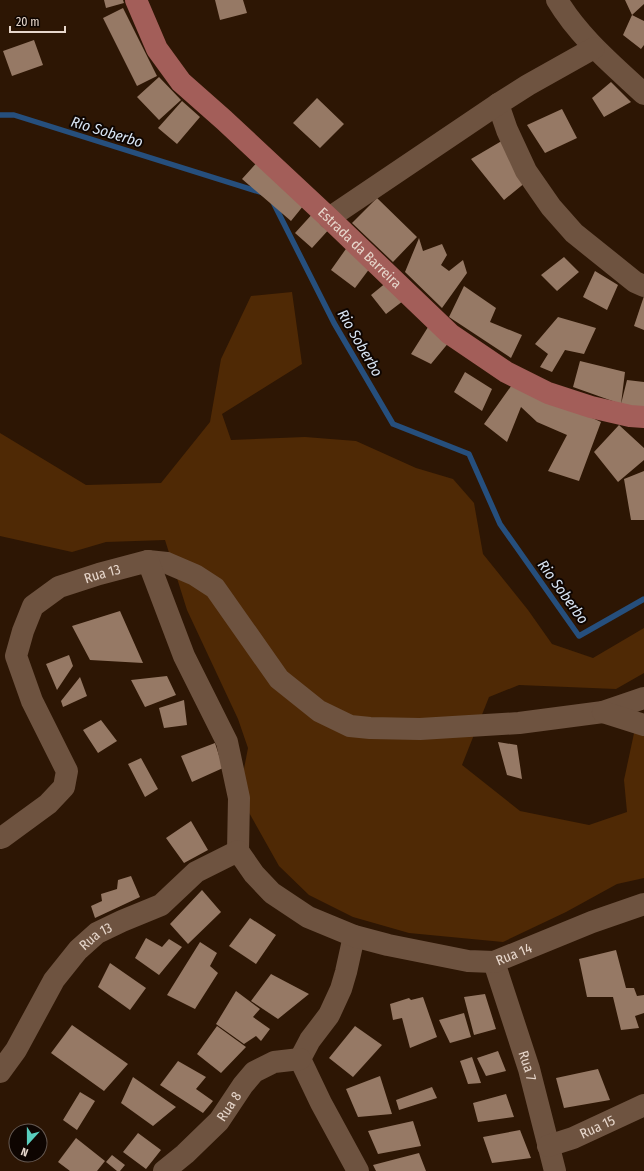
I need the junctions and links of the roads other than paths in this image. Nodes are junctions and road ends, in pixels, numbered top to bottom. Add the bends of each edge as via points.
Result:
1 (136, 0) edge
2 (557, 0) edge
3 (594, 48) junction
4 (644, 94) edge
5 (498, 104) junction
6 (329, 218) junction
7 (644, 286) edge
8 (644, 417) edge
9 (148, 562) junction
10 (644, 698) edge
11 (603, 712) junction
12 (644, 725) edge
13 (0, 838) edge
14 (238, 851) junction
15 (644, 904) edge
16 (354, 936) junction
17 (494, 962) junction
18 (300, 1059) junction
19 (0, 1072) edge
20 (644, 1105) edge
21 (548, 1146) junction
22 (164, 1171) edge
23 (358, 1171) edge
24 (555, 1171) edge

1 - 6 main road, Estrada da Barreira via 157,49 181,82
2 - 3 street via 566,15
3 - 4 street
3 - 5 street
5 - 6 street
5 - 7 street via 526,171 551,207 574,232 635,282
6 - 8 main road, Estrada da Barreira via 450,334 506,372 548,393 591,407
9 - 11 street, Rua 13 via 167,563 195,574 215,588 279,679 319,711 350,726 420,729 458,727 519,723
9 - 13 street, Rua 13 via 99,574 59,588 33,606 16,656 32,701 67,771 64,786 48,804
9 - 14 street via 184,656 227,742 239,798
10 - 11 street
11 - 12 street
14 - 16 street via 254,874 272,893 308,917
14 - 19 street, Rua 13 via 196,872 161,904 97,933 78,950 54,980 16,1050
15 - 17 street, Rua 14
16 - 17 street, Rua 14 via 468,961
16 - 18 street via 341,989 329,1015 310,1040
17 - 21 street, Rua 7 via 529,1069
18 - 22 street, Rua 8 via 274,1062 254,1072 219,1121
18 - 23 street
20 - 21 street, Rua 15 via 573,1138
21 - 24 street, Rua 7

